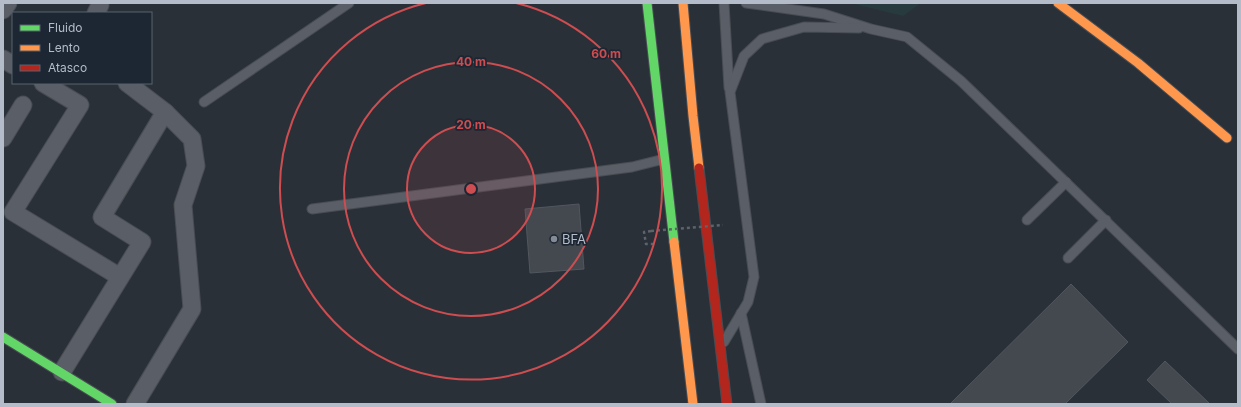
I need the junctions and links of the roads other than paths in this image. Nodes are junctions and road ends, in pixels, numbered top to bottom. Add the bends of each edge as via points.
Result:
1 (8, 3) edge
2 (349, 3) edge
3 (647, 3) edge
4 (683, 3) edge
5 (724, 3) edge
6 (746, 3) edge
7 (1058, 3) edge
8 (3, 10) edge
9 (871, 29) junction
10 (3, 59) edge
11 (12, 64) edge
12 (45, 84) edge
13 (129, 84) edge
14 (730, 92) junction
15 (204, 102) dead end
16 (24, 105) dead end
17 (166, 112) junction
18 (3, 138) edge
19 (1227, 138) dead end
20 (664, 159) junction
21 (1066, 182) junction
22 (8, 208) edge
23 (312, 209) dead end
24 (1027, 220) dead end
25 (1106, 220) junction
26 (1068, 258) dead end
27 (120, 277) junction
28 (741, 313) junction
29 (3, 337) edge
30 (720, 349) junction
31 (1238, 349) edge
32 (62, 372) junction
33 (112, 404) edge
34 (135, 404) edge
35 (692, 404) edge
36 (727, 404) edge
37 (761, 404) edge

1 - 8 street
2 - 15 lane
3 - 20 main road
4 - 30 main road via 693,116
5 - 14 lane
6 - 9 lane via 824,14
7 - 19 main road via 1138,63
9 - 14 lane via 804,27 762,39 744,56
9 - 21 lane via 907,37 961,81
10 - 11 street
12 - 22 street via 80,105
13 - 17 street
14 - 28 lane via 754,277 748,302
16 - 18 street
17 - 27 street via 102,217 142,242
17 - 34 street via 192,138 196,166 183,205 192,309
20 - 23 lane via 632,167
20 - 35 main road
21 - 24 lane
21 - 25 lane
22 - 27 street
25 - 26 lane
25 - 31 lane
27 - 32 street
28 - 30 lane
28 - 37 lane
29 - 32 main road
30 - 36 main road
32 - 33 main road

